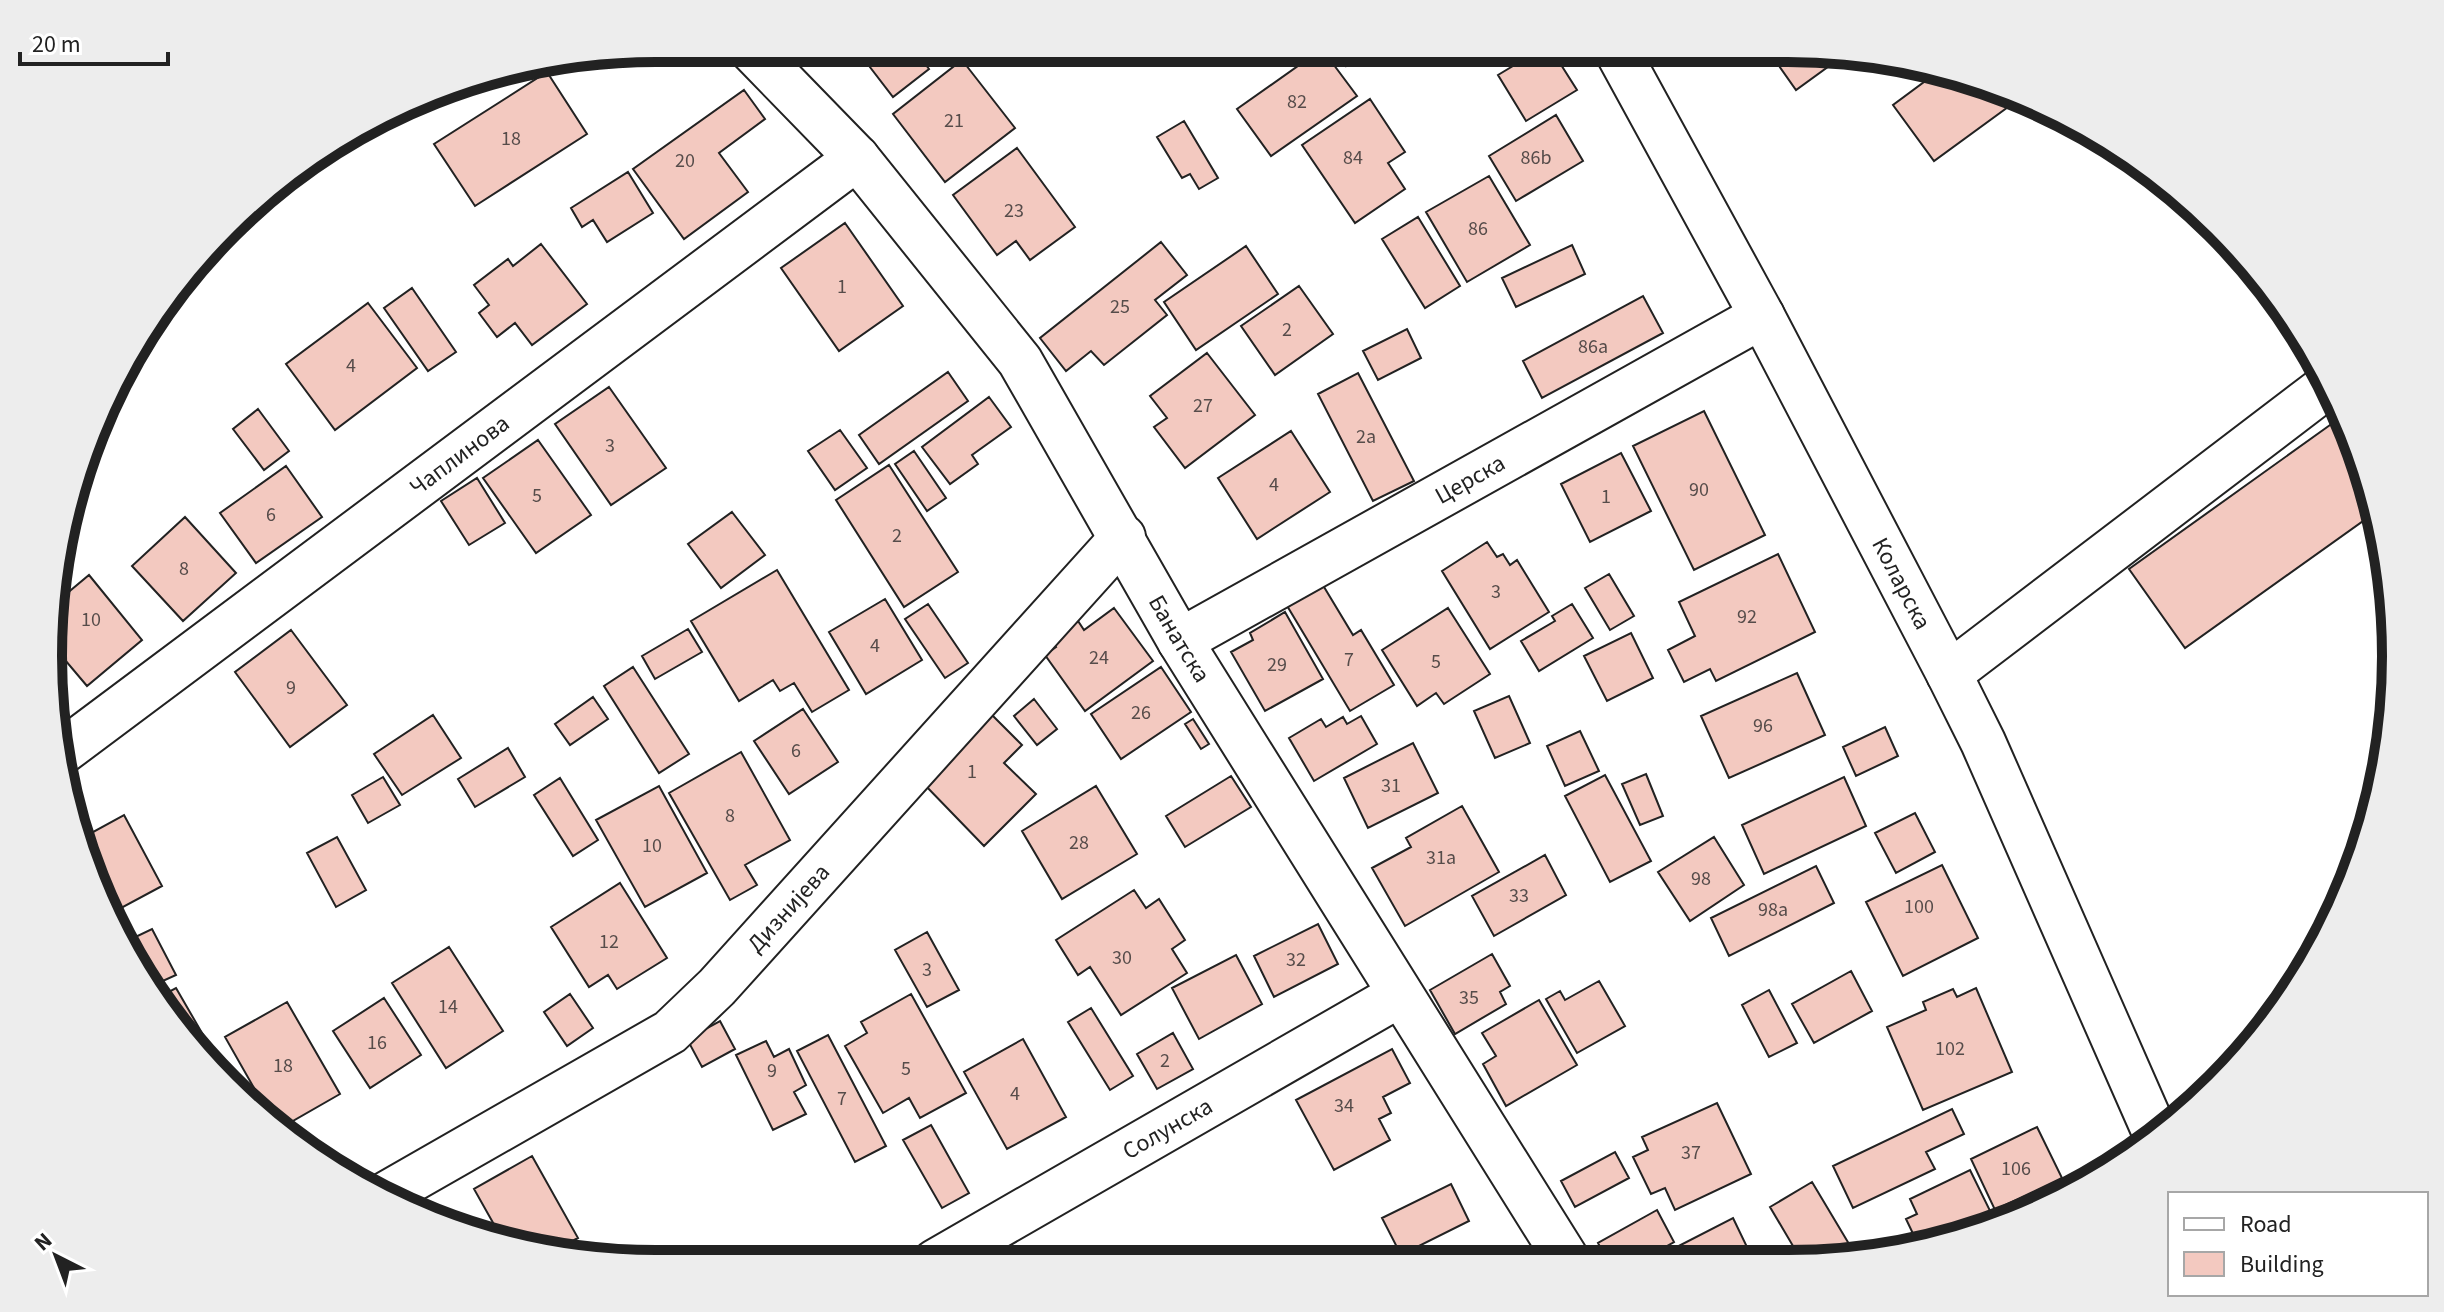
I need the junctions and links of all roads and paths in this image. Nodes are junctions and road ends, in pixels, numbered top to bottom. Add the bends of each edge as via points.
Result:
1 (764, 62) edge
2 (1623, 62) edge
3 (857, 158) junction
4 (1762, 316) junction
5 (2320, 391) edge
6 (1123, 537) junction
7 (1180, 641) junction
8 (1949, 674) junction
9 (69, 747) edge
10 (1399, 995) junction
11 (2152, 1126) edge
12 (394, 1190) edge
13 (956, 1250) edge
14 (1561, 1250) edge

1 - 3 street, Банатска
2 - 4 street, Коларска
3 - 6 street, Банатска via 1020,361
3 - 9 street, Чаплинова
4 - 7 street, Церска
4 - 8 street, Коларска
5 - 8 street
6 - 7 street, Банатска
6 - 12 street, Дизнијева via 679,1024
7 - 10 street, Банатска
8 - 11 street, Коларска
10 - 13 street, Солунска
10 - 14 street, Банатска

